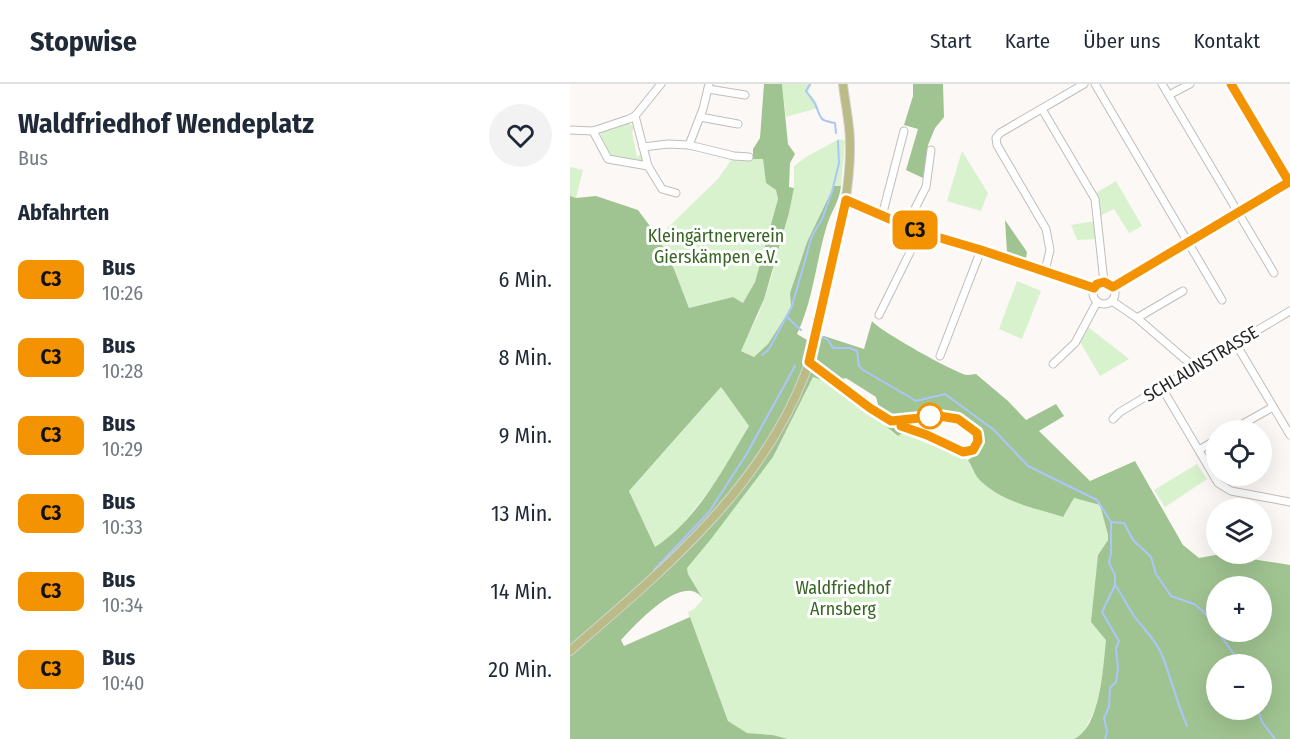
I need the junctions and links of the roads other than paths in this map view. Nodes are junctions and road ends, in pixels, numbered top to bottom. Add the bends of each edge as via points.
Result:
1 (661, 84) edge
2 (843, 84) edge
3 (1084, 84) edge
4 (1095, 84) edge
5 (1162, 84) edge
6 (1190, 84) edge
7 (1231, 84) edge
8 (709, 86) edge
9 (746, 95) dead end
10 (1169, 95) junction
11 (1042, 109) junction
12 (635, 116) junction
13 (700, 117) junction
14 (738, 124) dead end
15 (570, 130) edge
16 (594, 131) junction
17 (904, 131) dead end
18 (689, 145) junction
19 (643, 147) junction
20 (931, 150) dead end
21 (749, 157) dead end
22 (648, 166) junction
23 (1290, 183) edge
24 (676, 193) dead end
25 (846, 200) junction
26 (1239, 213) junction
27 (882, 216) junction
28 (906, 226) junction
29 (920, 232) junction
30 (1190, 243) junction
31 (981, 250) junction
32 (1046, 271) junction
33 (1274, 273) dead end
34 (1104, 282) junction
35 (1113, 287) junction
36 (1094, 288) junction
37 (1183, 291) dead end
38 (1222, 300) dead end
39 (1112, 301) junction
40 (1097, 302) junction
41 (1290, 313) edge
42 (879, 315) dead end
43 (1137, 318) junction
44 (1236, 344) junction
45 (940, 356) dead end
46 (1053, 364) dead end
47 (1194, 367) junction
48 (1162, 388) junction
49 (1273, 407) junction
50 (1113, 419) dead end
51 (1250, 420) edge
52 (1290, 435) edge
53 (1206, 446) edge
54 (1199, 450) junction
55 (1290, 502) edge
56 (570, 651) edge

1 - 12 street
2 - 25 main road via 850,142
3 - 11 street
4 - 30 street
5 - 10 street
6 - 10 street
7 - 23 street
8 - 9 street
8 - 13 street
10 - 26 street
11 - 32 street via 1000,133 995,142 1046,229 1050,250
11 - 34 street via 1095,199
12 - 16 street
12 - 19 street
13 - 14 street
13 - 18 street
15 - 16 street
16 - 22 street via 608,159
17 - 27 street
18 - 19 street
18 - 21 street
19 - 22 street
20 - 28 street via 926,187
22 - 24 street via 662,189
23 - 26 street
25 - 27 street
25 - 56 main road via 806,373 764,451 686,549
26 - 30 street
26 - 33 street
27 - 28 street
28 - 29 street
29 - 31 street
29 - 42 street
30 - 35 street
30 - 38 street
31 - 32 street
31 - 45 street
32 - 36 street
34 - 35 street
34 - 36 street
35 - 39 street
36 - 40 street
37 - 43 street
39 - 40 street via 1103,305
39 - 43 street
40 - 46 street via 1075,343
41 - 44 street, SCHLAUNSTRASSE
43 - 47 street
44 - 47 street, SCHLAUNSTRASSE
44 - 49 street
47 - 48 street, SCHLAUNSTRASSE
48 - 50 street, SCHLAUNSTRASSE
48 - 54 street
49 - 51 street
49 - 52 street
53 - 54 street
54 - 55 street via 1216,480 1226,489

